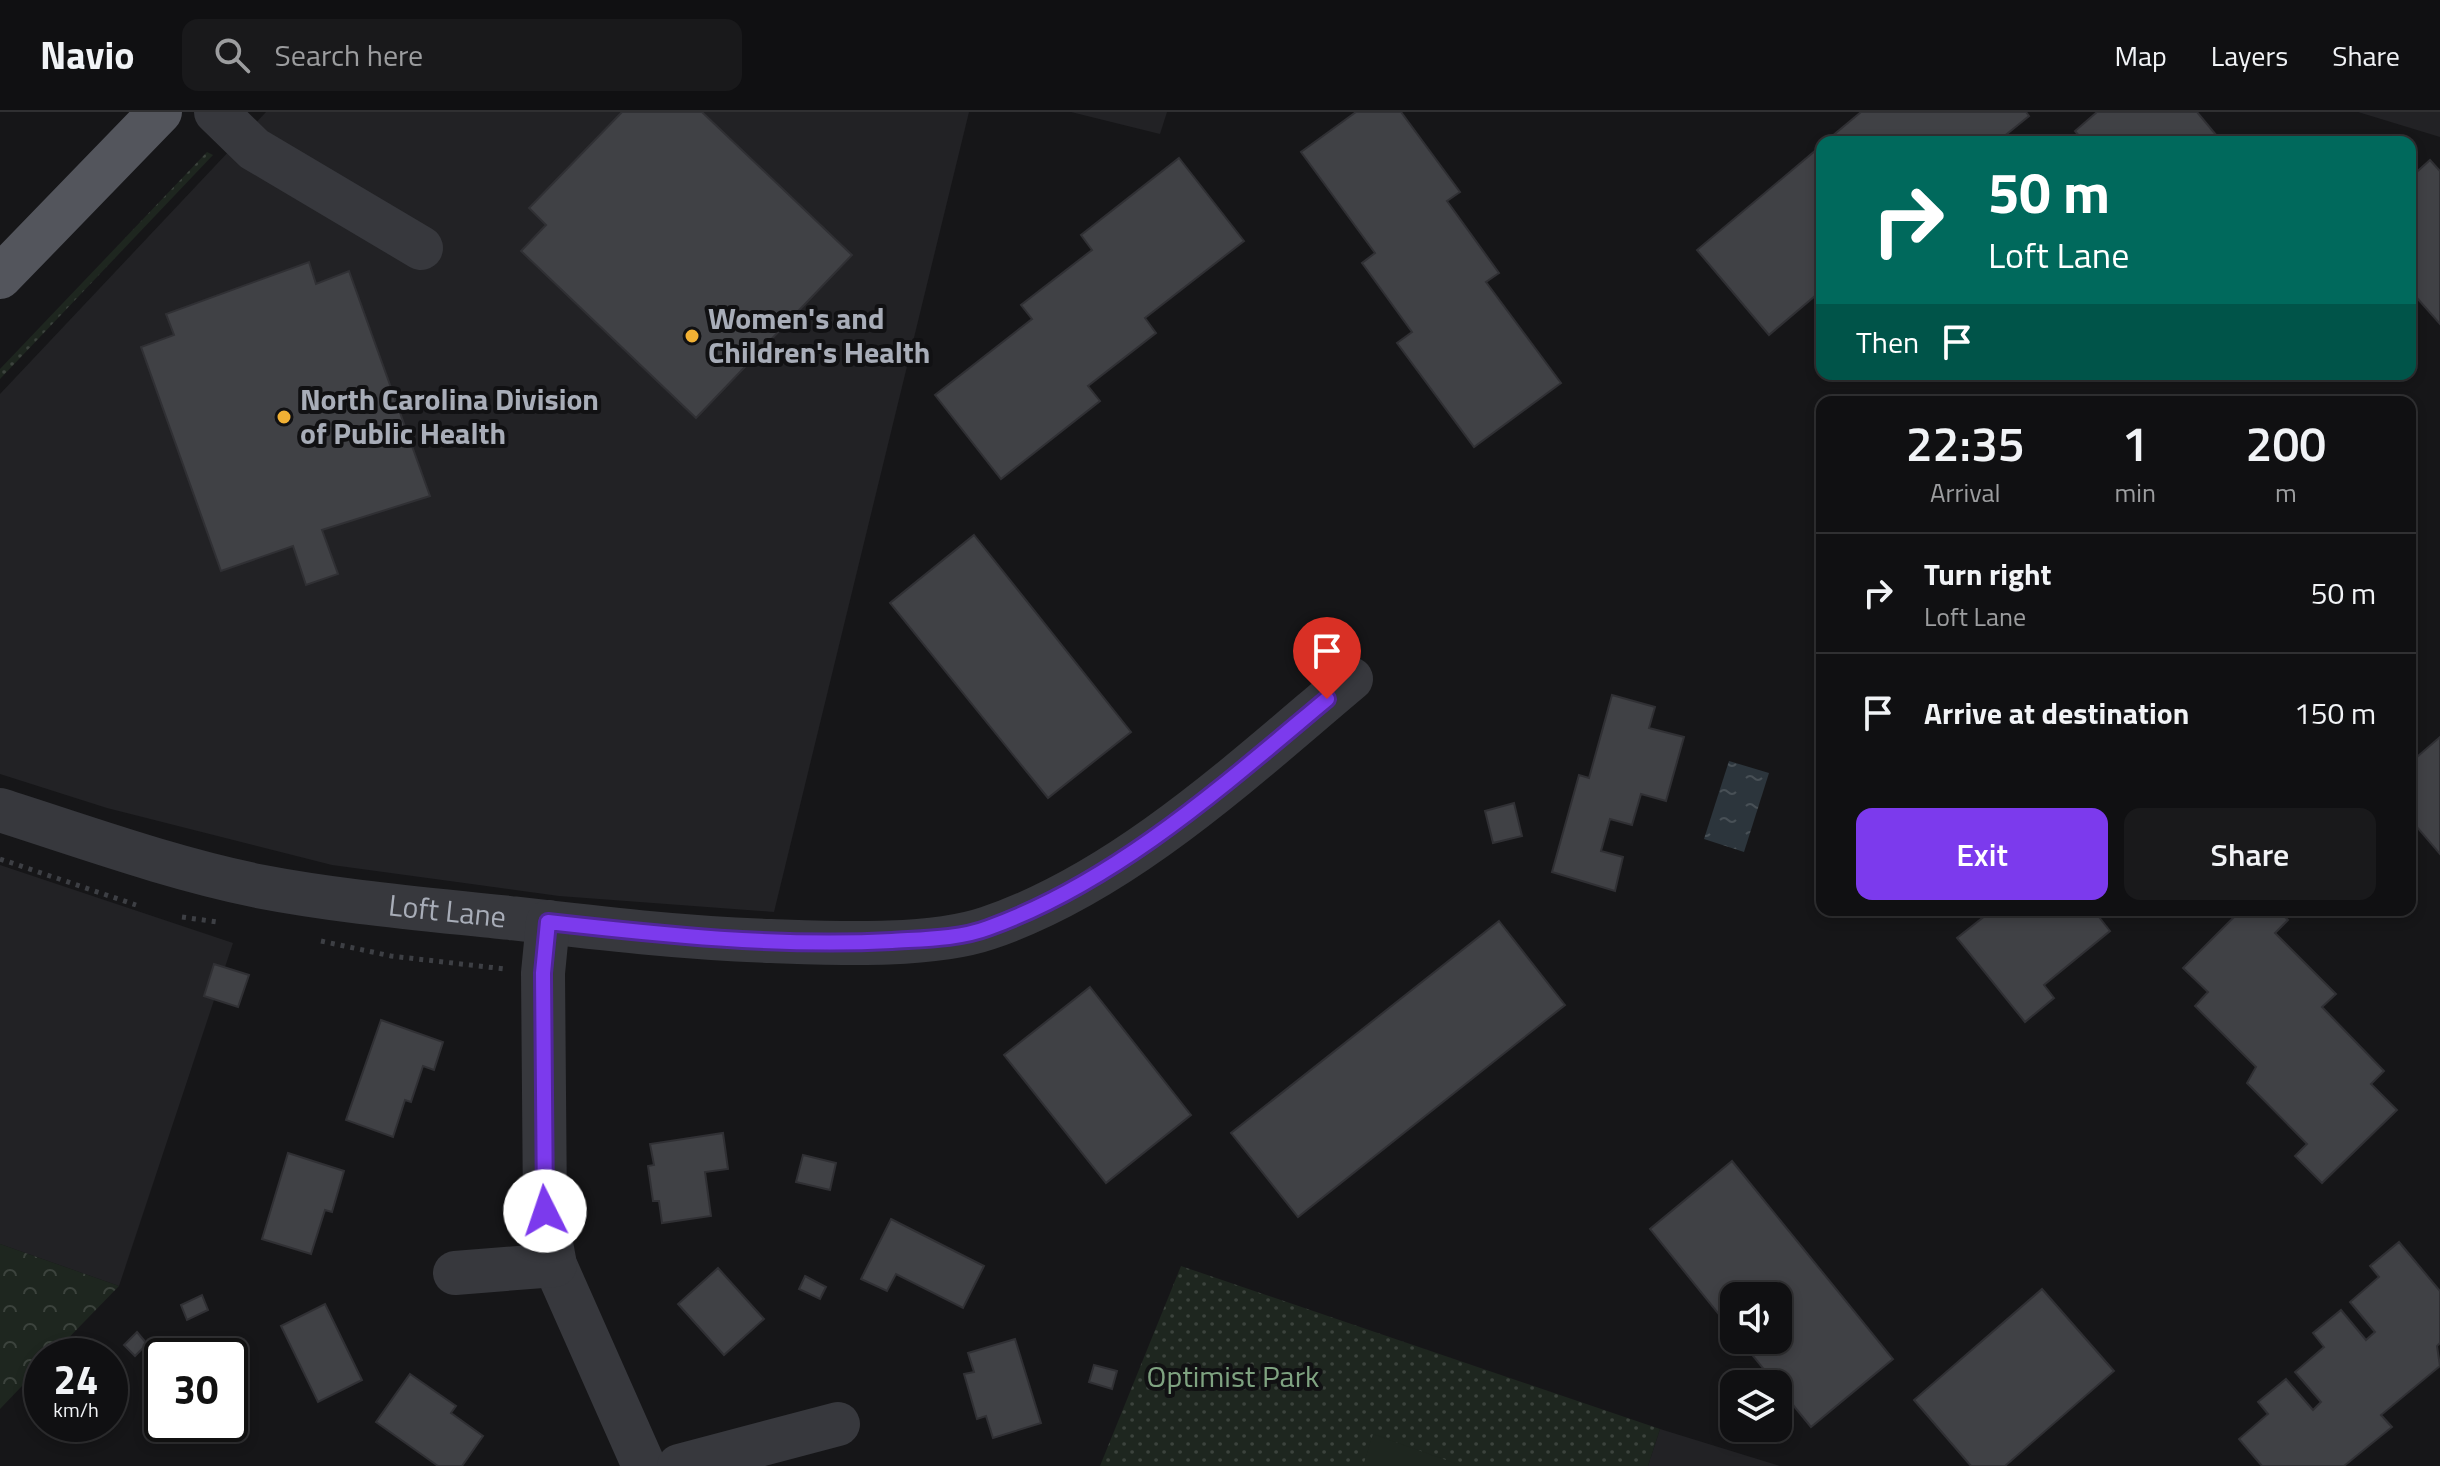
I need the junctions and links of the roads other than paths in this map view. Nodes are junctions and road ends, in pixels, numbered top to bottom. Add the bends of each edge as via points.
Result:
1 (160, 112) edge
2 (216, 112) edge
3 (421, 248) dead end
4 (0, 277) edge
5 (1351, 679) dead end
6 (0, 810) edge
7 (548, 922) junction
8 (555, 1265) junction
9 (455, 1273) dead end
10 (838, 1424) dead end
11 (644, 1466) edge
12 (679, 1466) edge

1 - 4 main road
2 - 3 street via 254,149
5 - 7 street, Loft Lane via 1255,760 1120,860 1052,901 985,930 842,944 699,939
6 - 7 street, Loft Lane via 257,886
7 - 8 street via 542,1174
8 - 9 street
8 - 11 street
10 - 12 street

